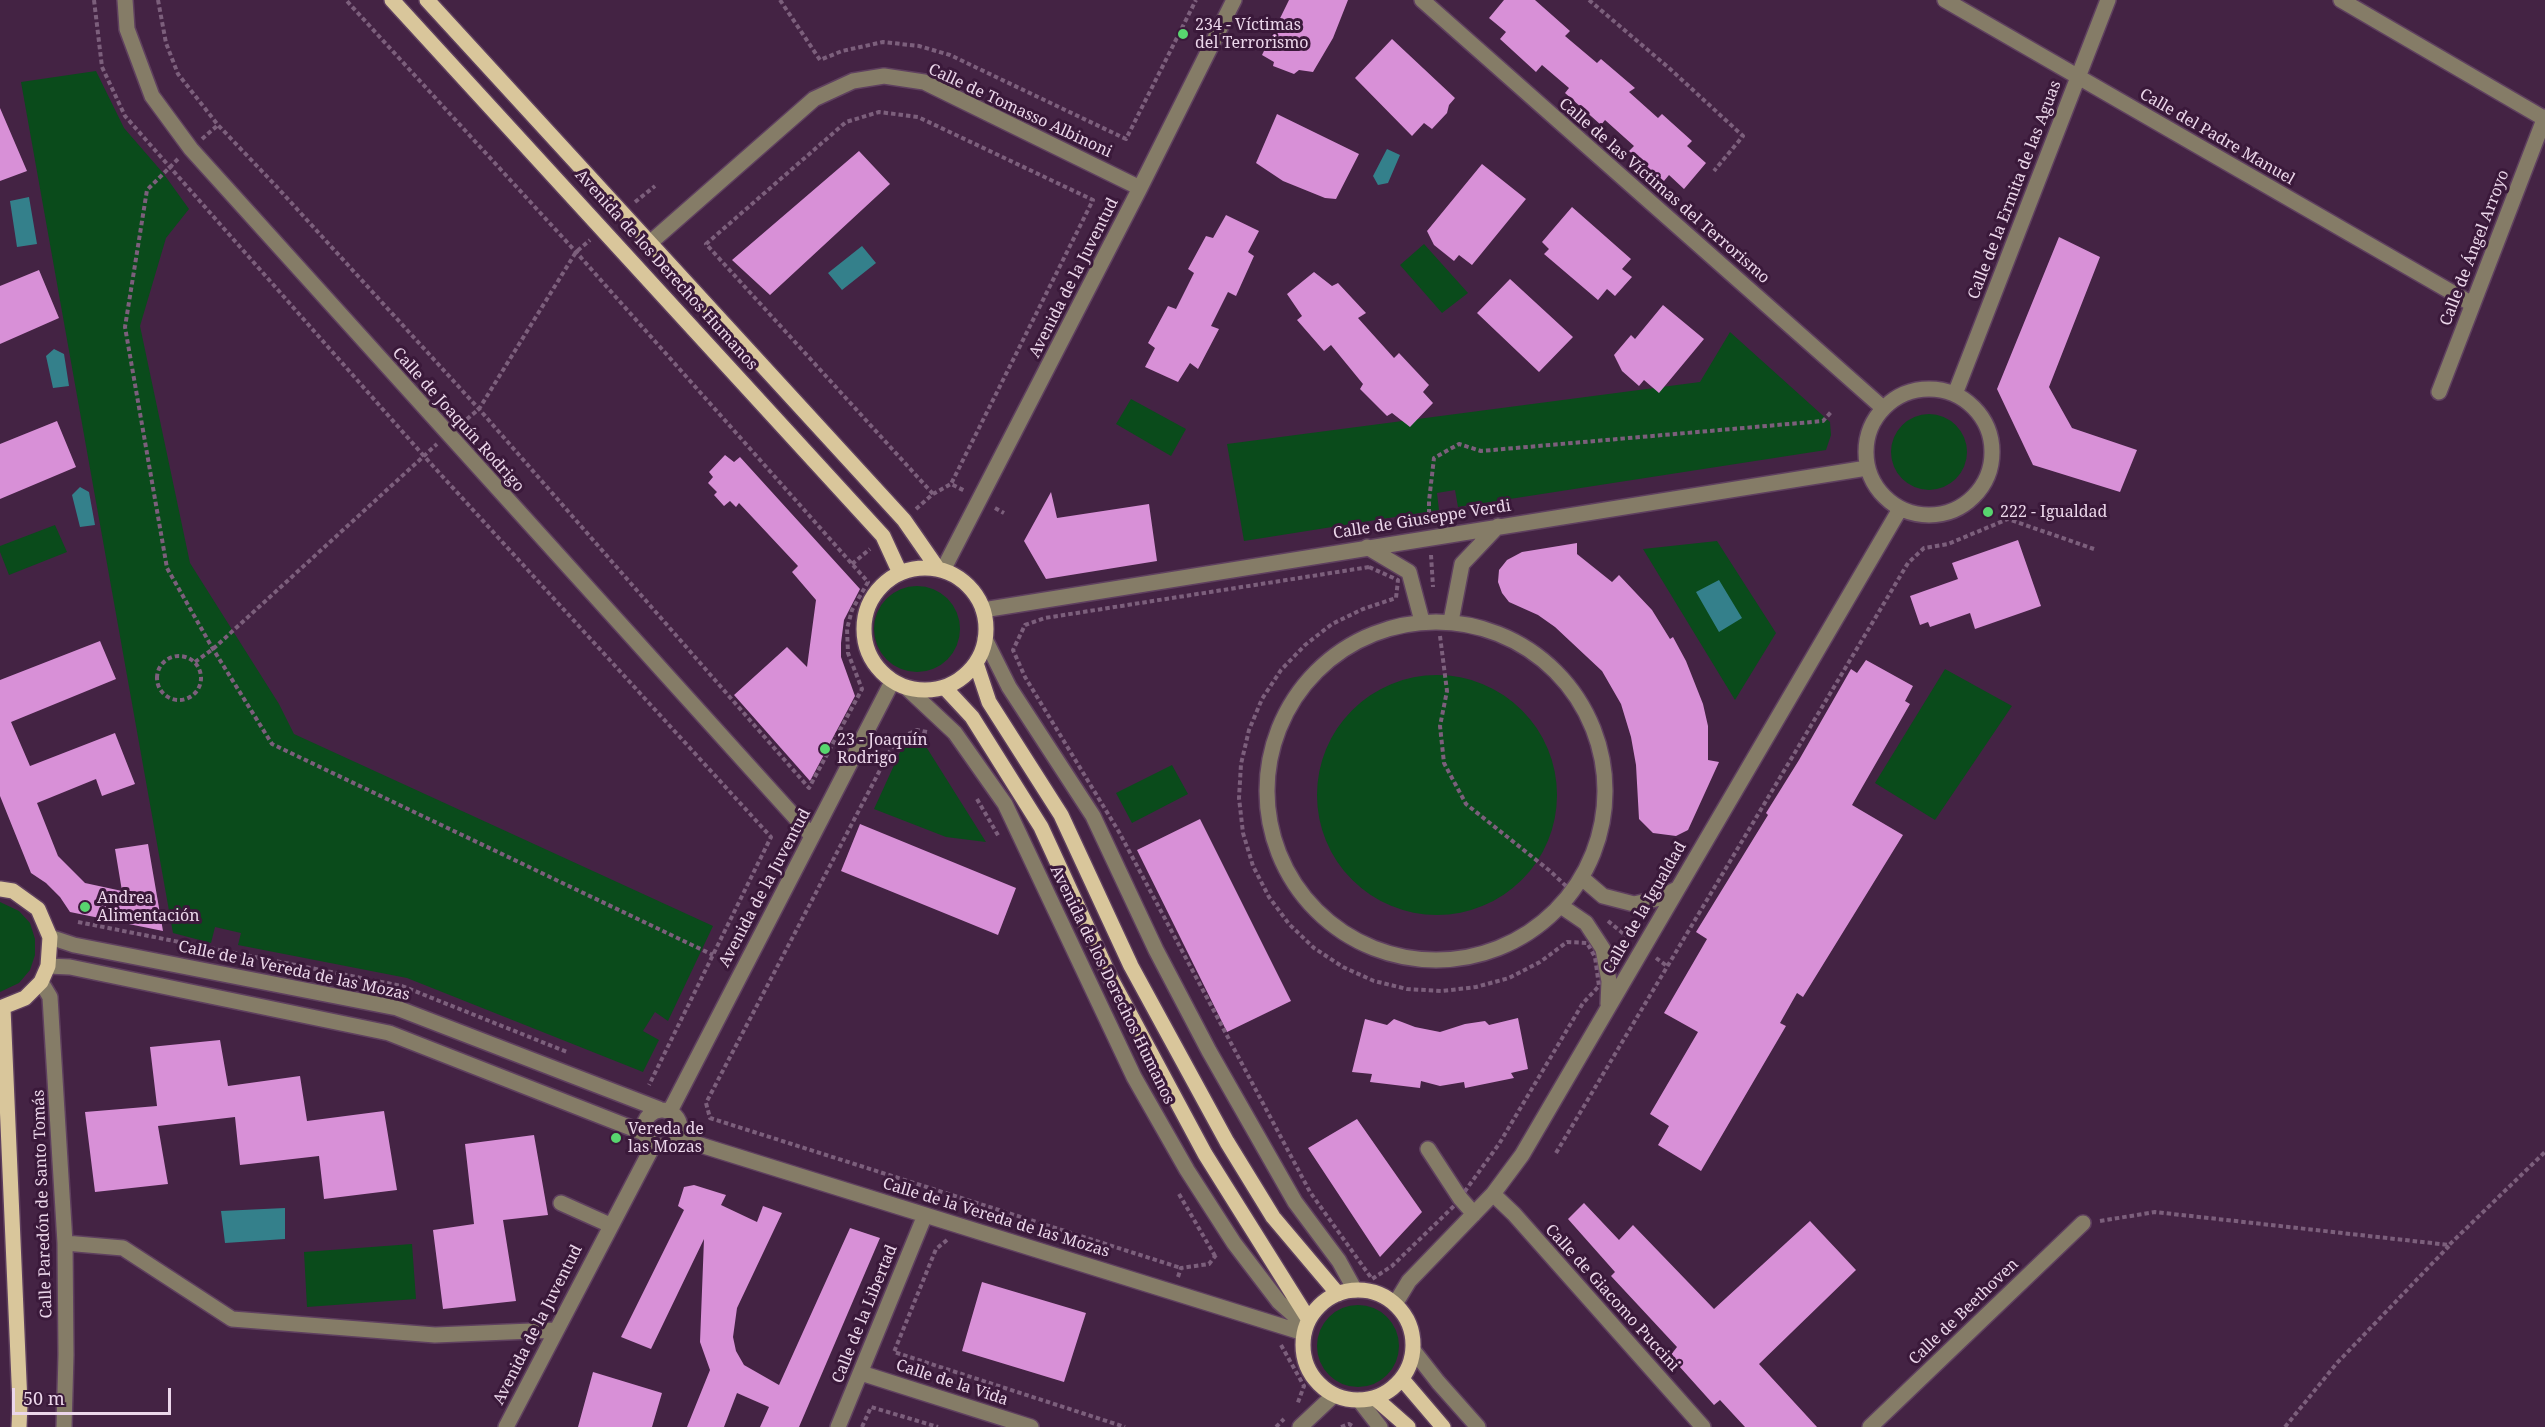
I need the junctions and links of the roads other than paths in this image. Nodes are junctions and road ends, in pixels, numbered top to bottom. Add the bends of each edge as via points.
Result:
1 (125, 0) edge
2 (392, 0) edge
3 (1234, 0) edge
4 (1422, 0) edge
5 (1945, 0) edge
6 (2108, 0) edge
7 (2341, 0) edge
8 (430, 1) edge
9 (2078, 77) junction
10 (2545, 118) edge
11 (1140, 188) junction
12 (651, 242) junction
13 (2472, 304) junction
14 (2439, 392) dead end
15 (1956, 394) junction
16 (1883, 408) junction
17 (1867, 468) junction
18 (1900, 509) junction
19 (1498, 526) junction
20 (1367, 547) junction
21 (940, 569) junction
22 (900, 573) junction
23 (983, 610) junction
24 (1429, 620) junction
25 (1451, 621) junction
26 (985, 639) junction
27 (976, 663) junction
28 (892, 682) junction
29 (945, 688) junction
30 (909, 689) junction
31 (812, 836) junction
32 (1582, 878) junction
33 (0, 889) edge
34 (1677, 889) junction
35 (1561, 906) junction
36 (51, 937) junction
37 (48, 966) junction
38 (41, 982) junction
39 (2, 1008) edge
40 (1608, 1008) junction
41 (664, 1110) junction
42 (678, 1138) junction
43 (649, 1139) junction
44 (1428, 1149) dead end
45 (1493, 1194) junction
46 (561, 1203) dead end
47 (1474, 1214) junction
48 (925, 1215) junction
49 (2083, 1223) road end
50 (610, 1225) junction
51 (64, 1243) junction
52 (1355, 1290) junction
53 (1338, 1294) junction
54 (1395, 1304) junction
55 (1306, 1326) junction
56 (556, 1330) junction
57 (1413, 1350) junction
58 (861, 1373) junction
59 (1402, 1378) junction
60 (1334, 1395) junction
61 (1375, 1398) junction
62 (1359, 1400) junction
63 (19, 1427) edge
64 (64, 1427) edge
65 (506, 1427) edge
66 (838, 1427) edge
67 (1031, 1427) edge
68 (1300, 1427) edge
69 (1380, 1427) edge
70 (1408, 1427) edge
71 (1443, 1427) edge
72 (1478, 1427) edge
73 (1703, 1427) edge
74 (1870, 1427) edge

1 - 31 street, Calle de Joaquín Rodrigo via 127,29 152,96 190,149
2 - 22 main road, Avenida de los Derechos Humanos via 884,536
3 - 11 street, Avenida de la Juventud
4 - 16 street, Calle de las Víctimas del Terrorismo
5 - 9 street, Calle del Padre Manuel
6 - 9 street, Calle de la Ermita de las Aguas
7 - 10 street
8 - 12 main road, Avenida de los Derechos Humanos
9 - 13 street, Calle del Padre Manuel
9 - 15 street, Calle de la Ermita de las Aguas
10 - 13 street, Calle de Ángel Arroyo
11 - 12 street, Calle de Tomasso Albinoni via 924,82 884,76 853,81 814,99
11 - 21 street, Avenida de la Juventud via 980,500
12 - 21 main road, Avenida de los Derechos Humanos via 904,520
13 - 14 street, Calle de Ángel Arroyo
15 - 16 street via 1917,389
15 - 18 street via 1984,422 1991,441 1992,461 1986,480 1974,497 1958,509 1939,515 1919,515
16 - 17 street via 1871,426 1865,447
17 - 18 street via 1885,499
17 - 19 street, Calle de Giuseppe Verdi
18 - 34 street, Calle de la Igualdad
19 - 20 street, Calle de Giuseppe Verdi
19 - 25 street via 1462,564
20 - 23 street, Calle de Giuseppe Verdi
20 - 24 street via 1409,572
21 - 22 main road via 914,568
21 - 23 main road via 968,585
22 - 28 main road via 875,594 863,625 870,657
23 - 26 main road
24 - 25 street
24 - 35 street via 1380,630 1340,650 1308,679 1283,716 1269,758 1266,802 1275,845 1294,885 1323,918 1359,943 1401,958 1445,961 1488,953 1528,934
25 - 32 street via 1506,636 1553,667 1587,713 1604,768 1603,802 1602,825
26 - 27 main road
26 - 52 street via 1009,687 1093,816 1172,980 1295,1202 1339,1261
27 - 29 main road via 963,678
27 - 53 main road, Avenida de los Derechos Humanos via 989,702 1061,814 1131,966 1227,1142 1273,1217
28 - 30 main road
28 - 31 street, Avenida de la Juventud
29 - 30 main road
29 - 55 main road, Avenida de los Derechos Humanos via 972,717 1041,827 1110,977 1205,1154
30 - 55 street, Avenida de los Derechos Humanos via 955,733 1005,804 1134,1077 1187,1170 1266,1285
31 - 41 street, Avenida de la Juventud
32 - 34 street via 1603,896 1634,904
32 - 35 street
33 - 36 main road via 13,891 38,909
34 - 40 street, Calle de la Igualdad
35 - 40 street via 1586,923 1603,949 1609,981
36 - 37 main road
36 - 41 street, Calle de la Vereda de las Mozas via 74,945 397,1008
37 - 38 main road
37 - 43 street via 70,967 389,1033
38 - 39 main road via 25,998
38 - 51 street, Calle Paredón de Santo Tomás via 50,997
39 - 63 main road
40 - 45 street, Calle de la Igualdad via 1522,1155
41 - 42 street via 678,1118
41 - 43 street via 646,1118
42 - 43 street via 663,1146
42 - 48 street, Calle de la Vereda de las Mozas
43 - 50 street, Avenida de la Juventud
44 - 47 street
45 - 47 street, Calle de la Igualdad
45 - 73 street, Calle de Giacomo Puccini
46 - 50 street
47 - 54 street, Calle de la Igualdad via 1409,1281
48 - 55 street, Calle de la Vereda de las Mozas
48 - 58 street, Calle de la Libertad
49 - 74 street, Calle de Beethoven
50 - 56 street, Avenida de la Juventud
51 - 56 street via 123,1248 232,1319 435,1335
51 - 64 street, Calle Paredón de Santo Tomás
52 - 53 main road
52 - 54 main road via 1369,1291
53 - 55 main road via 1317,1309
54 - 57 main road via 1410,1325
55 - 60 main road via 1304,1354 1310,1371
56 - 65 street, Avenida de la Juventud
57 - 59 main road
57 - 72 street
58 - 66 street, Calle de la Libertad
58 - 67 street, Calle de la Vida
59 - 61 main road via 1395,1387
59 - 71 main road
60 - 62 main road
60 - 68 street
61 - 62 main road
61 - 70 main road
62 - 69 street

